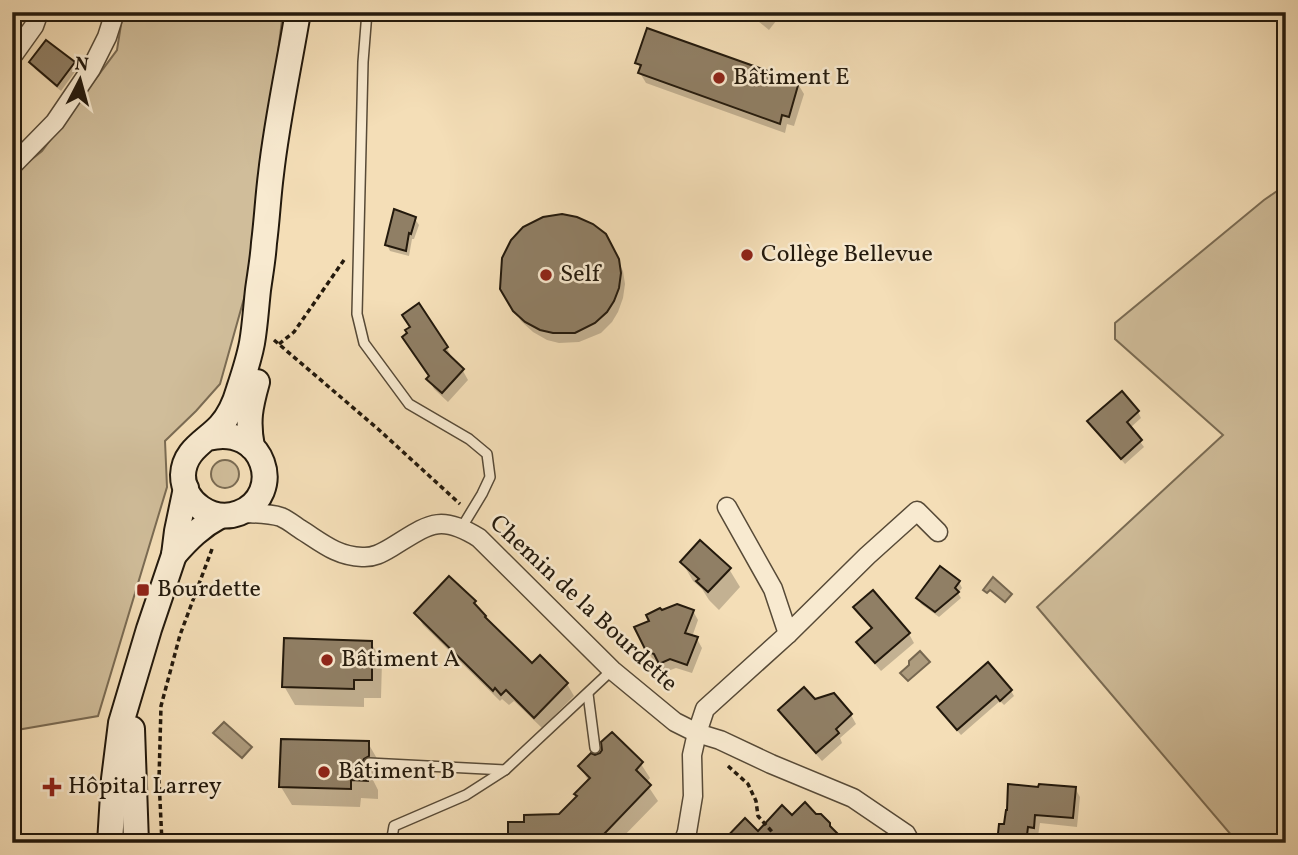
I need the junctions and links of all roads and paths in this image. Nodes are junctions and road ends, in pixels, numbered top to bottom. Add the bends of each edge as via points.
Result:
1 (40, 12) edge
2 (115, 12) edge
3 (298, 12) edge
4 (368, 12) edge
5 (14, 54) edge
6 (12, 166) edge
7 (358, 238) junction
8 (264, 244) junction
9 (279, 344) dead end
10 (208, 438) junction
11 (252, 447) junction
12 (264, 483) junction
13 (186, 488) junction
14 (727, 507) dead end
15 (230, 514) junction
16 (283, 518) junction
17 (462, 527) junction
18 (938, 532) dead end
19 (214, 546) dead end
20 (174, 555) junction
21 (788, 634) junction
22 (612, 670) junction
23 (133, 683) junction
24 (588, 694) junction
25 (696, 733) junction
26 (595, 748) dead end
27 (369, 763) dead end
28 (691, 767) junction
29 (505, 770) junction
30 (110, 843) edge
31 (136, 843) edge
32 (162, 843) edge
33 (391, 843) edge
34 (683, 843) edge
35 (782, 843) edge
36 (911, 843) edge

1 - 5 street
2 - 6 street via 92,69 55,122
3 - 8 street via 278,120
4 - 7 lane
7 - 9 path via 294,332
7 - 17 lane via 357,302 364,343 409,404 487,454 489,477
8 - 10 street via 244,374 235,404
8 - 11 street via 268,336 250,409
10 - 11 street via 236,437
10 - 13 street via 192,450 186,462
11 - 12 street via 263,463
12 - 15 street via 248,508
12 - 16 street, Chemin de la Bourdette
13 - 15 street via 203,510
13 - 20 street
14 - 21 street via 773,589
15 - 16 street, Chemin de la Bourdette
15 - 20 street via 207,523
16 - 17 street, Chemin de la Bourdette via 336,552 361,557 382,553 427,526
17 - 22 street, Chemin de la Bourdette via 479,538
18 - 21 street via 917,512
19 - 32 path via 180,635 161,706
20 - 23 street
21 - 25 street via 705,709
22 - 24 lane
22 - 25 street, Chemin de la Bourdette via 675,722
23 - 30 street via 121,723
23 - 31 street
24 - 26 lane
24 - 29 lane
25 - 28 street
25 - 36 street, Chemin de la Bourdette via 853,797
27 - 29 lane
28 - 34 street via 692,796
28 - 35 path via 719,758 748,784 757,801 758,817
29 - 33 lane via 466,795 394,826

